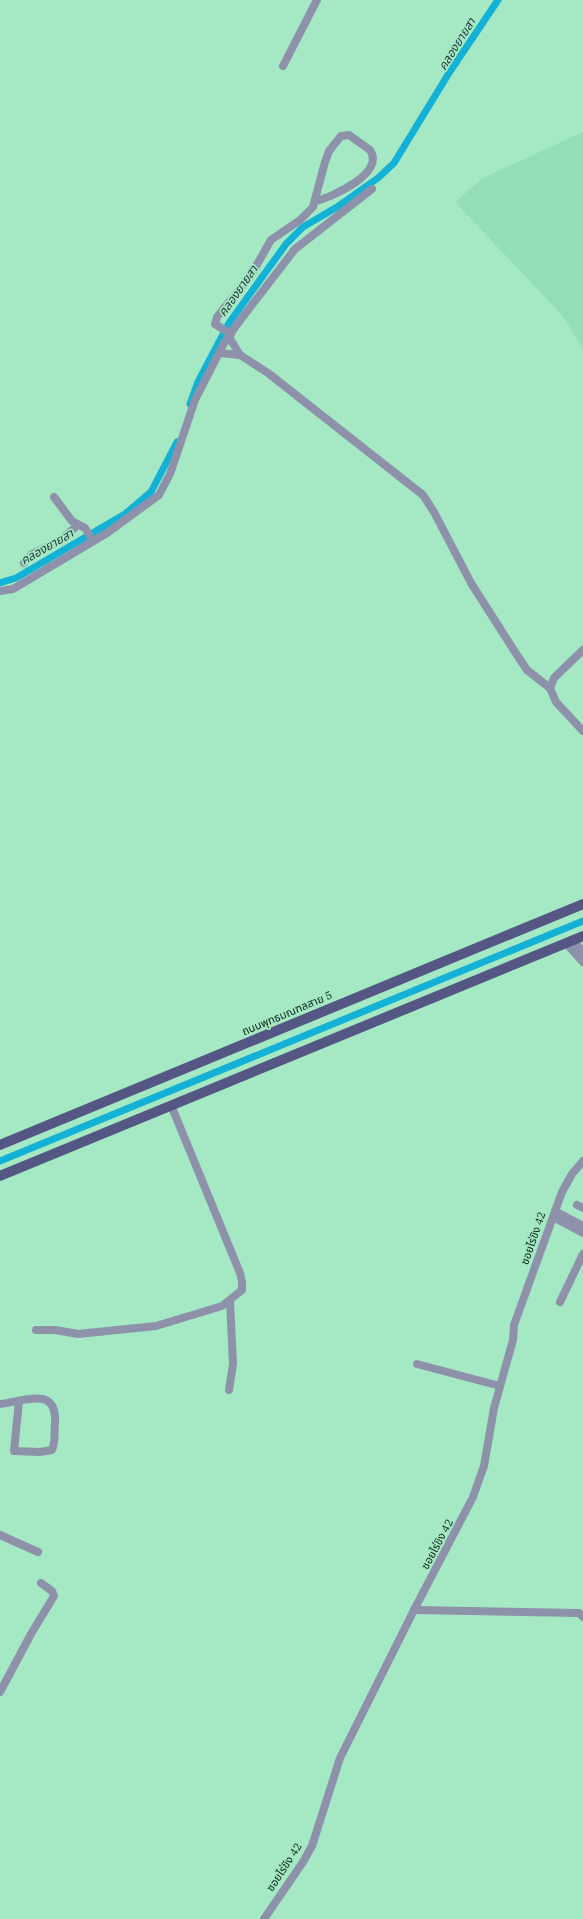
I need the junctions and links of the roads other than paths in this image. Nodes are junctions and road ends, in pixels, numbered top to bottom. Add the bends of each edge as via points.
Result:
1 (317, 0) edge
2 (283, 66) dead end
3 (372, 189) dead end
4 (316, 201) junction
5 (229, 334) junction
6 (220, 353) junction
7 (240, 355) junction
8 (54, 497) dead end
9 (81, 527) junction
10 (92, 539) junction
11 (24, 563) dead end
12 (0, 591) edge
13 (583, 650) edge
14 (550, 688) junction
15 (583, 731) edge
16 (583, 904) edge
17 (583, 936) edge
18 (570, 942) junction
19 (583, 952) edge
20 (583, 962) edge
21 (171, 1106) junction
22 (0, 1145) edge
23 (583, 1161) edge
24 (0, 1176) edge
25 (554, 1214) junction
26 (583, 1226) edge
27 (583, 1233) edge
28 (583, 1254) edge
29 (230, 1301) junction
30 (560, 1302) dead end
31 (36, 1330) dead end
32 (417, 1364) dead end
33 (500, 1386) junction
34 (229, 1390) dead end
35 (20, 1401) junction
36 (0, 1404) edge
37 (0, 1535) edge
38 (38, 1552) dead end
39 (41, 1583) dead end
40 (414, 1610) junction
41 (583, 1617) edge
42 (0, 1692) edge
43 (264, 1919) edge

1 - 2 street
3 - 5 street via 295,249
4 - 4 street via 324,162 341,136 349,135 370,150 373,164 369,171 336,195
4 - 5 street via 307,214 271,240 251,275 217,317 215,324
5 - 6 street
5 - 7 street
6 - 7 street
6 - 10 street via 195,400 170,474 160,495
7 - 14 street via 268,373 423,495 471,583 515,652 528,670
8 - 9 street via 72,521
9 - 10 street
9 - 11 street via 32,554
10 - 12 street via 13,589
13 - 14 street via 554,678
14 - 15 street via 556,702
16 - 22 main road, ถนนพุทธมณฑลสาย 5
17 - 18 main road
18 - 19 street
18 - 20 street
18 - 21 main road
21 - 24 main road
21 - 29 street via 240,1273 242,1290
23 - 25 street, ซอยไร่ขิง 42 via 566,1182
25 - 26 street
25 - 27 street
25 - 33 street, ซอยไร่ขิง 42 via 514,1325 513,1340
28 - 30 street
29 - 31 street via 222,1306 156,1326 78,1334
29 - 34 street via 233,1364
32 - 33 street
33 - 40 street, ซอยไร่ขิง 42 via 480,1480 463,1518
35 - 35 street via 14,1451 52,1450 55,1416 52,1404 41,1398
35 - 36 street
37 - 38 street
39 - 42 street via 52,1591 54,1596
40 - 41 street via 579,1613
40 - 43 street, ซอยไร่ขิง 42 via 340,1758 312,1846

